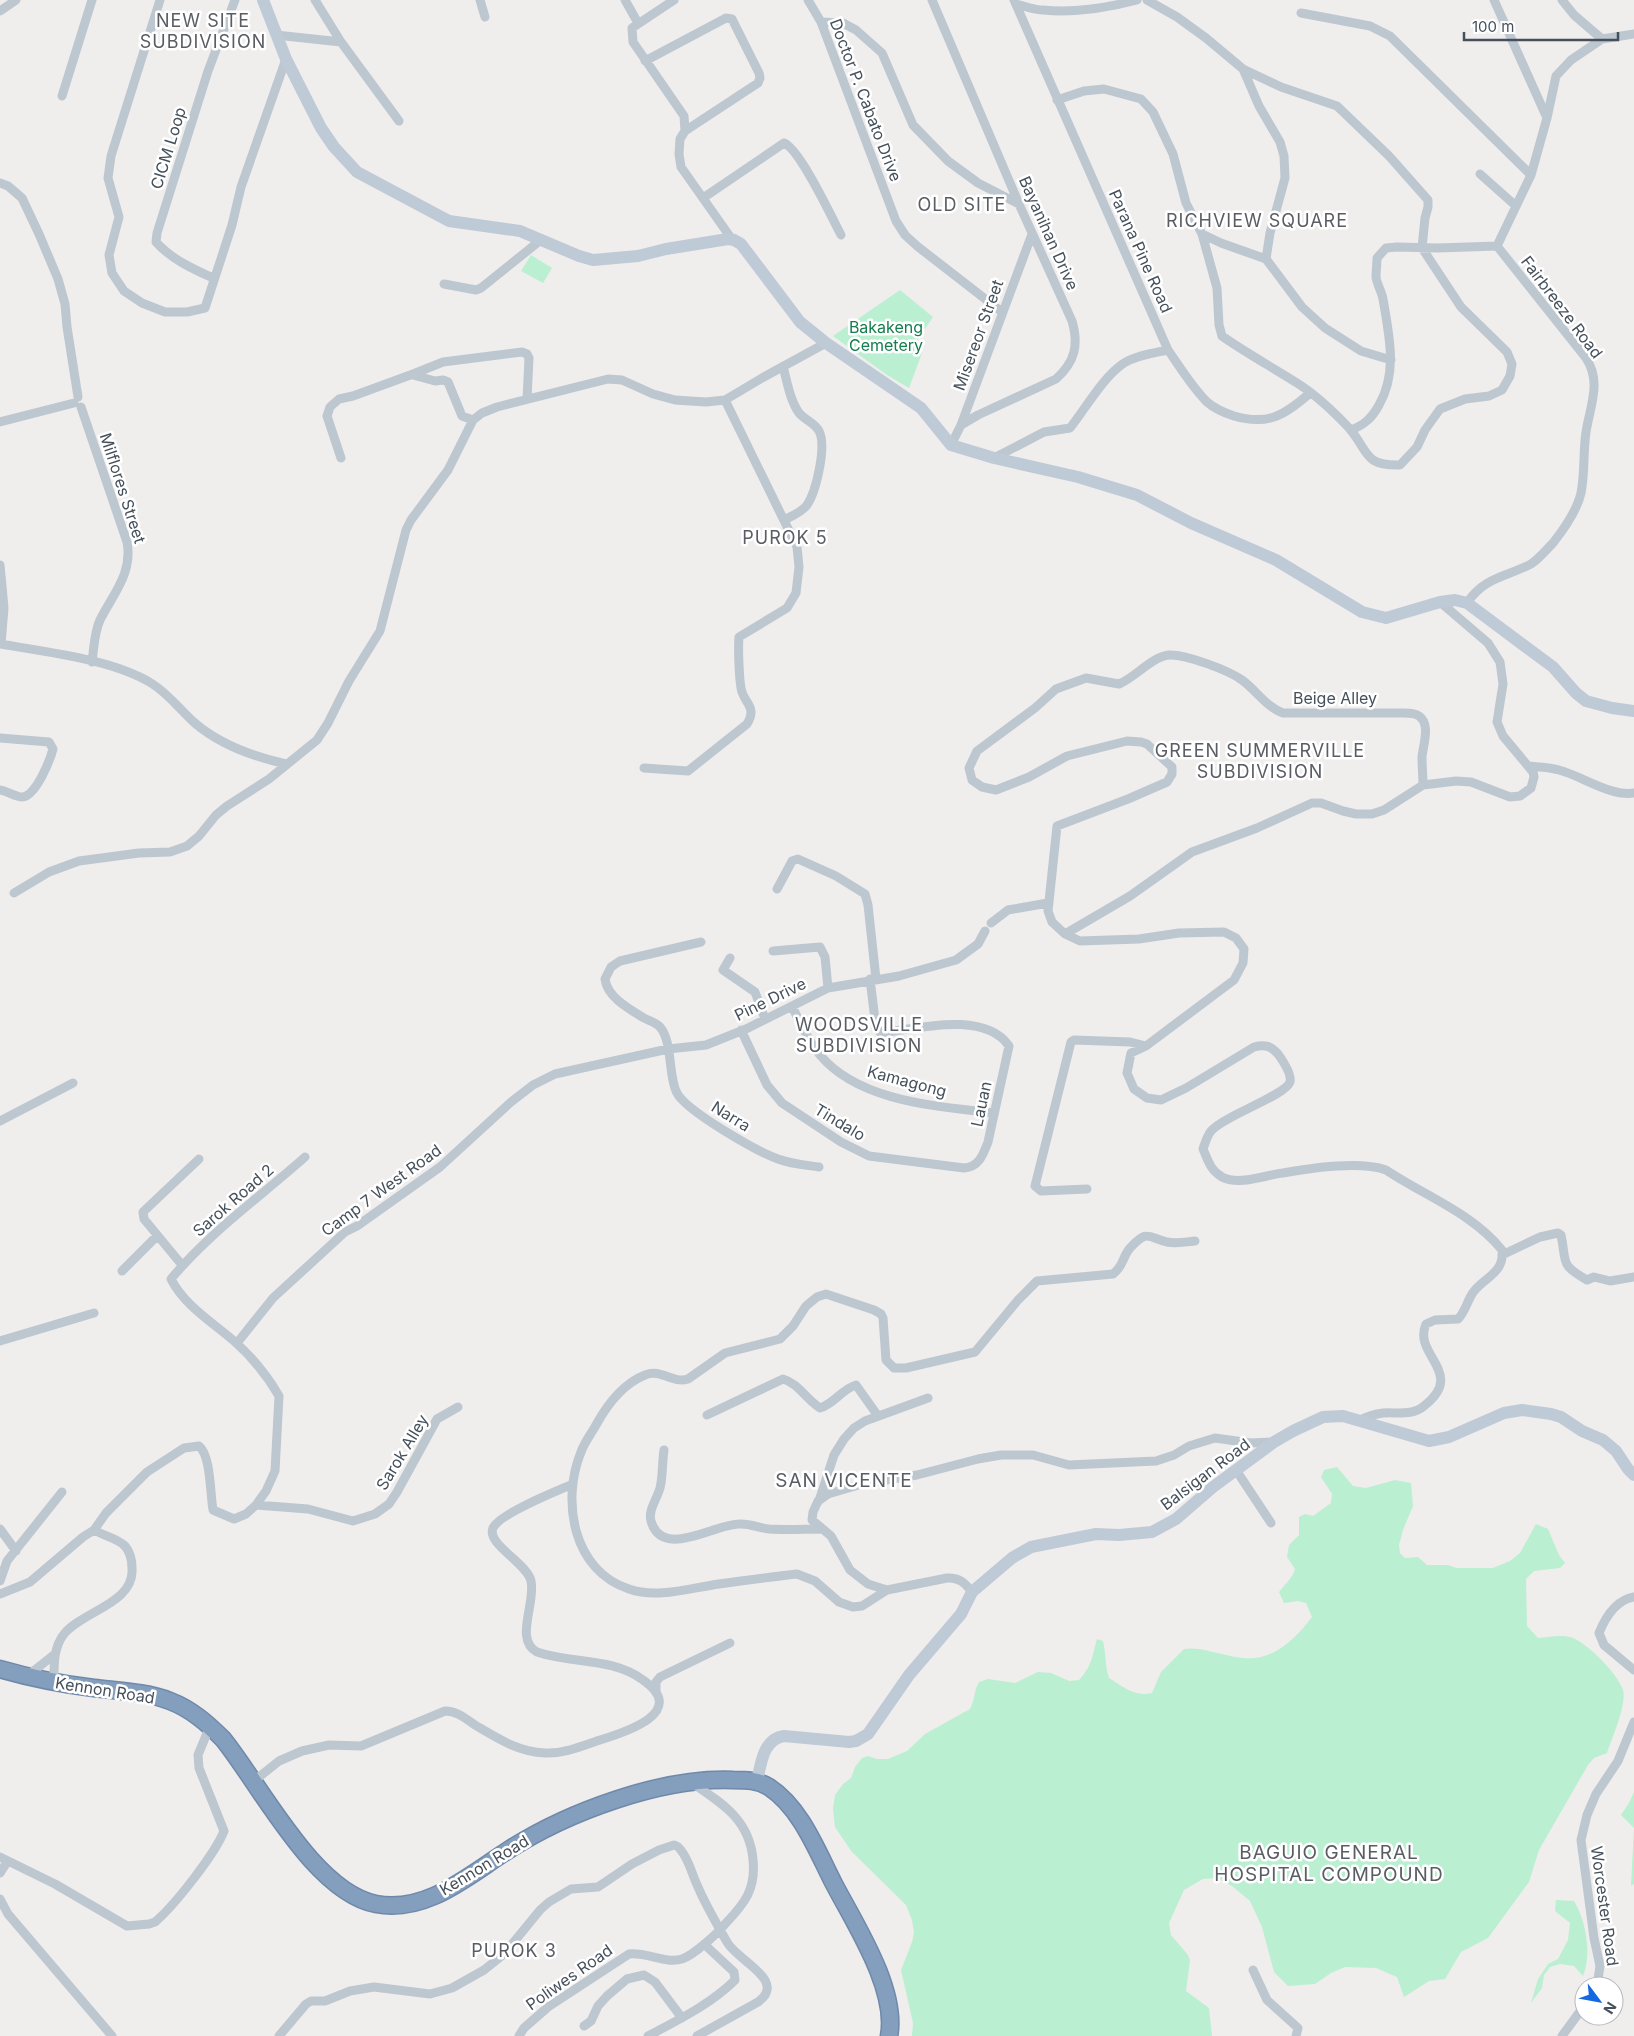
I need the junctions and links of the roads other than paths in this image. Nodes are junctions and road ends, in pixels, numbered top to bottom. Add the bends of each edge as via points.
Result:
1 (16, 0) edge
2 (92, 0) edge
3 (160, 0) edge
4 (235, 0) edge
5 (263, 0) edge
6 (315, 0) edge
7 (480, 0) edge
8 (625, 0) edge
9 (674, 0) edge
10 (808, 0) edge
11 (932, 0) edge
12 (1137, 0) edge
13 (1147, 0) edge
14 (1494, 0) edge
15 (1562, 0) edge
16 (1015, 2) edge
17 (0, 11) edge
18 (1301, 13) dead end
19 (485, 17) dead end
20 (822, 22) junction
21 (638, 23) junction
22 (1634, 34) edge
23 (276, 35) junction
24 (1602, 39) junction
25 (341, 42) junction
26 (286, 59) junction
27 (645, 61) junction
28 (1242, 69) junction
29 (62, 96) dead end
30 (1057, 100) junction
31 (1547, 118) junction
32 (399, 121) dead end
33 (685, 131) junction
34 (1480, 174) dead end
35 (1531, 175) junction
36 (0, 183) edge
37 (702, 198) junction
38 (1018, 204) junction
39 (1516, 206) junction
40 (1032, 234) junction
41 (1202, 234) junction
42 (841, 235) dead end
43 (731, 238) junction
44 (542, 239) junction
45 (1497, 246) junction
46 (1422, 248) junction
47 (1266, 259) junction
48 (213, 278) junction
49 (444, 284) dead end
50 (1002, 312) junction
51 (826, 343) junction
52 (1168, 350) junction
53 (1391, 360) junction
54 (783, 366) junction
55 (413, 374) junction
56 (1310, 393) junction
57 (527, 399) junction
58 (725, 400) junction
59 (78, 402) junction
60 (473, 420) junction
61 (0, 422) edge
62 (961, 425) junction
63 (1351, 430) junction
64 (951, 446) junction
65 (341, 458) dead end
66 (994, 458) junction
67 (784, 520) junction
68 (0, 566) edge
69 (1440, 602) junction
70 (1467, 603) junction
71 (1, 644) edge
72 (92, 662) junction
73 (1634, 711) edge
74 (0, 738) edge
75 (286, 764) junction
76 (1528, 766) junction
77 (644, 768) dead end
78 (1424, 785) junction
79 (0, 790) edge
80 (1634, 793) edge
81 (777, 889) dead end
82 (14, 892) dead end
83 (1048, 903) junction
84 (991, 923) dead end
85 (985, 931) dead end
86 (1065, 934) junction
87 (701, 942) dead end
88 (774, 951) dead end
89 (730, 958) dead end
90 (873, 979) junction
91 (828, 988) junction
92 (792, 1006) junction
93 (766, 1018) junction
94 (741, 1030) junction
95 (1146, 1046) junction
96 (668, 1049) junction
97 (556, 1074) joint
98 (73, 1083) dead end
99 (994, 1113) junction
100 (0, 1121) edge
101 (305, 1157) dead end
102 (200, 1159) dead end
103 (819, 1167) dead end
104 (969, 1168) joint
105 (1087, 1189) dead end
106 (157, 1236) junction
107 (1195, 1241) dead end
108 (1502, 1255) junction
109 (182, 1265) junction
110 (122, 1271) dead end
111 (1634, 1277) edge
112 (94, 1313) dead end
113 (0, 1341) edge
114 (237, 1343) junction
115 (928, 1398) dead end
116 (458, 1407) dead end
117 (708, 1415) dead end
118 (878, 1416) junction
119 (1358, 1421) junction
120 (1274, 1442) junction
121 (664, 1450) dead end
122 (1236, 1470) junction
123 (1634, 1475) edge
124 (573, 1484) junction
125 (62, 1492) dead end
126 (818, 1501) junction
127 (256, 1505) junction
128 (1271, 1524) dead end
129 (0, 1529) edge
130 (822, 1529) junction
131 (94, 1530) junction
132 (16, 1551) junction
133 (0, 1581) edge
134 (887, 1590) junction
135 (972, 1592) junction
136 (0, 1594) edge
137 (1634, 1597) edge
138 (730, 1643) dead end
139 (55, 1654) junction
140 (0, 1669) edge
141 (1634, 1670) edge
142 (26, 1677) junction
143 (54, 1682) junction
144 (656, 1691) junction
145 (1634, 1722) edge
146 (210, 1726) junction
147 (254, 1781) junction
148 (757, 1781) junction
149 (690, 1782) junction
150 (4, 1860) edge
151 (0, 1873) edge
152 (0, 1899) edge
153 (721, 1929) junction
154 (704, 1944) junction
155 (1253, 1970) dead end
156 (1598, 1976) edge
157 (682, 2018) junction
158 (1574, 2020) edge
159 (584, 2026) dead end
160 (112, 2036) edge
161 (279, 2036) edge
162 (518, 2036) edge
163 (648, 2036) edge
164 (697, 2036) edge
165 (889, 2036) edge
166 (1296, 2036) edge
167 (1562, 2036) edge

1 - 17 street
2 - 29 street
3 - 48 street via 111,156 108,178 119,217 108,255 112,273 124,291 142,303 166,312 205,308
4 - 48 street, CICM Loop via 208,71 156,242 164,251
5 - 23 main road
6 - 25 street
7 - 19 street
8 - 21 street
9 - 21 street
10 - 20 street, Doctor P. Cabato Drive
11 - 38 street, Bayanihan Drive
12 - 16 street via 1112,7 1042,10
13 - 28 street via 1206,38
14 - 31 street
15 - 24 street
16 - 30 street, Parana Pine Road
18 - 35 street via 1370,26 1390,36
20 - 38 street via 843,24 856,30 882,53 913,125 948,161 978,183
20 - 50 street, Doctor P. Cabato Drive via 896,221 917,246
21 - 27 street via 632,28 632,42
22 - 24 street
23 - 25 street
23 - 26 main road
24 - 31 street via 1571,60 1556,76
25 - 32 street
26 - 44 main road via 321,128 357,172 449,221 520,231
26 - 48 street
27 - 33 street via 684,116
27 - 33 street via 726,18 732,19 759,73 758,83
28 - 46 street via 1281,87 1337,106 1388,156 1428,200
28 - 47 street via 1284,156 1284,178
30 - 41 street via 1084,91 1104,89 1141,99 1154,112 1173,154 1186,204
30 - 52 street, Parana Pine Road
31 - 35 street
33 - 37 street via 680,139 681,168
34 - 39 street
35 - 39 street
36 - 59 street, Milflores Street via 22,198 58,279 65,304
37 - 42 street via 782,144 787,144
37 - 43 street
38 - 40 street, Bayanihan Drive
39 - 45 street
40 - 50 street, Misereor Street
40 - 62 street, Bayanihan Drive via 1072,321 1076,348 1064,372 1056,379
41 - 47 street
41 - 56 street via 1217,288 1222,336
43 - 44 main road via 600,260 579,256
43 - 51 main road via 741,244 787,308
44 - 49 street via 481,288 476,290
45 - 46 street
45 - 70 street, Fairbreeze Road via 1589,363 1594,388 1581,494 1574,512 1544,553 1531,563 1489,581 1474,592
46 - 53 street via 1386,248 1377,258 1376,277 1383,297
46 - 63 street via 1461,307 1507,352 1512,364 1507,384 1489,396 1465,399 1440,409 1417,447 1400,465 1386,466 1370,460
47 - 53 street via 1302,307 1324,328 1361,351
50 - 62 street, Misereor Street
51 - 54 street
51 - 64 main road via 921,408
52 - 56 street, Parana Pine Road via 1190,382 1208,403 1221,412 1248,420 1276,417 1291,410
52 - 66 street via 1124,363 1070,428 1044,432
53 - 63 street via 1389,382 1374,415
54 - 58 street
54 - 67 street via 793,402 800,415 819,430 822,442 818,475 811,497 806,507
55 - 57 street via 443,362 522,352 529,358
55 - 60 street via 448,382 462,416
55 - 65 street via 339,399 330,407 327,416
56 - 63 street
57 - 58 street via 616,378 675,400
57 - 60 street via 482,413
58 - 67 street
59 - 61 street
59 - 72 street, Milflores Street via 129,552 121,585 96,630
60 - 75 street via 448,470 406,530 380,631 348,680 323,734
62 - 64 street, Misereor Street
64 - 66 main road
66 - 69 main road via 1078,477 1137,495 1276,560 1362,612 1386,618
67 - 77 street via 797,547 796,593 786,608 739,639 741,690 751,708 750,719 688,771
68 - 71 street via 4,608
69 - 70 main road via 1455,600
69 - 76 street via 1488,642 1500,662 1503,684 1497,722 1503,736
70 - 73 main road via 1553,667 1586,701
71 - 72 street
72 - 75 street via 151,683 210,733 250,753
74 - 79 street via 49,742 53,749 32,792 20,797
75 - 82 street via 227,806 199,836 179,850 79,861 49,872
76 - 78 street via 1533,772 1533,784 1520,796 1510,797 1471,782
76 - 80 street via 1558,769 1613,791 1626,795
78 - 83 street, Beige Alley via 1425,722 1414,714 1283,713 1272,708 1241,679 1197,661 1168,655 1119,684 1086,678 1056,689 977,751 968,768 972,780 982,787 996,790 1029,777 1066,756 1127,741 1147,744 1172,767 1167,782 1057,826
78 - 86 street via 1372,814 1356,814 1312,803 1192,852 1130,896
81 - 90 street via 792,861 798,859 836,876 865,894
83 - 84 street via 1008,910
83 - 86 street via 1052,922
85 - 90 street, Pine Drive via 978,944 956,960 899,976
86 - 95 street via 1084,941 1224,932 1236,938 1244,948 1243,963 1234,980
87 - 96 street, Narra via 620,961 611,967 605,979 609,992 662,1029
88 - 91 street via 820,947 825,957
89 - 93 street via 723,970 755,992
90 - 91 street, Pine Drive
90 - 99 street, Lauan via 876,1028 881,1033 947,1024 984,1030 1004,1040 1008,1046
91 - 92 street, Pine Drive
92 - 93 street, Pine Drive
92 - 99 street, Kamagong via 807,1038 821,1056 839,1073 869,1090 930,1105
93 - 94 street, Pine Drive
94 - 96 street, Pine Drive via 706,1045
94 - 104 street, Tindalo via 767,1085 782,1104 841,1142 869,1156
95 - 105 street via 1130,1042 1071,1042 1035,1186 1040,1191
95 - 108 street via 1131,1053 1128,1073 1134,1089 1147,1098 1161,1100 1259,1045 1272,1049 1287,1068 1290,1080 1284,1089 1211,1131 1203,1149 1211,1168 1223,1178 1238,1180 1316,1168 1379,1168 1473,1222 1495,1242
96 - 97 street, Pine Drive
96 - 103 street, Narra via 676,1093 684,1104 776,1159
97 - 114 street, Camp 7 West Road via 533,1085 511,1102 440,1168 345,1232 273,1298
98 - 100 street
99 - 104 street, Lauan via 984,1152 976,1165
101 - 109 street, Sarok Road 2
102 - 106 street via 143,1212 144,1219
106 - 109 street
106 - 110 street
107 - 124 street via 1167,1242 1150,1235 1141,1237 1128,1250 1121,1268 1113,1274 1037,1281 975,1352 906,1368 894,1368 886,1360 881,1314 826,1294 817,1297 780,1339 725,1353 688,1379 681,1381 653,1373 621,1390 606,1407 581,1452
108 - 111 street via 1540,1237 1558,1233 1568,1268 1587,1280 1594,1277 1610,1281
108 - 119 street via 1496,1270 1473,1293 1458,1318 1435,1320 1426,1324 1423,1330 1424,1343 1441,1376 1431,1401 1415,1412 1382,1413
109 - 114 street via 171,1279 177,1291
112 - 113 street
114 - 127 street via 279,1396 275,1471
115 - 118 street
116 - 127 street, Sarok Alley via 438,1419 397,1492 376,1514 353,1521 308,1509
117 - 118 street via 783,1379 790,1381 820,1408 856,1385
118 - 126 street via 865,1420 844,1439 834,1455
119 - 120 main road, Balsigan Road via 1343,1416 1323,1417
119 - 123 main road, Balsigan Road via 1430,1441 1449,1437 1504,1413 1522,1410 1551,1414 1603,1440
120 - 122 main road, Balsigan Road
120 - 126 street via 1215,1438 1156,1461 1069,1465 1033,1455 993,1456 917,1476 862,1484 828,1494
121 - 130 street via 660,1487 650,1513 650,1520 659,1535 684,1538 739,1524 768,1529
122 - 128 street
122 - 135 main road, Balsigan Road via 1176,1518 1152,1532 1096,1534 1031,1547 1012,1558
124 - 134 street via 573,1516 578,1539 596,1568 614,1583 630,1590 664,1592 797,1574 815,1581 839,1602 853,1607 868,1604
124 - 144 street via 508,1515 492,1529 498,1545 530,1578 532,1592 526,1640 531,1649 542,1654 600,1662 623,1669
125 - 132 street
126 - 130 street via 812,1520
127 - 131 street via 234,1519 213,1510 205,1454 199,1446 184,1448 132,1485
129 - 132 street
130 - 134 street via 830,1536 850,1570 868,1584
131 - 136 street via 30,1582
131 - 139 street via 125,1547 131,1557 132,1580 126,1590 64,1634
132 - 133 street via 7,1561
134 - 135 street via 954,1577
135 - 148 main road, Balsigan Road via 957,1619 910,1675 868,1734 849,1742 776,1737 765,1751
137 - 141 street via 1625,1598 1609,1613 1600,1633 1604,1645
138 - 144 street via 660,1677
139 - 142 street
139 - 143 street
140 - 142 highway, Kennon Road
142 - 143 highway, Kennon Road
143 - 146 highway, Kennon Road via 160,1698 190,1711
144 - 147 street via 658,1705 654,1716 645,1723 573,1750 546,1753 517,1747 498,1739 456,1712 445,1711 361,1746 329,1744 302,1751 280,1761
145 - 156 street, Worcester Road via 1618,1761 1596,1794 1581,1840 1600,1966
146 - 147 highway, Kennon Road via 235,1753
146 - 150 street via 198,1755 199,1768 224,1831 189,1884 155,1922 127,1926 55,1884
147 - 149 highway, Kennon Road via 293,1837 331,1881 359,1898 390,1906 424,1900 441,1893 533,1835 566,1819 623,1798
148 - 149 highway, Kennon Road
148 - 165 highway via 778,1794 804,1827 874,1960 885,1993
149 - 153 street, Poliwes Road via 735,1816 749,1836 752,1847 752,1888
150 - 151 street
152 - 160 street via 8,1914
153 - 154 street, Poliwes Road
153 - 161 street via 682,1850 671,1845 632,1864 598,1887 571,1889 550,1902 504,1954 452,1988 430,1994 374,1987 350,1991 325,2001 311,2001
153 - 164 street via 734,1951 760,1972 767,1992 758,2002
154 - 157 street via 734,1972 735,1980
154 - 162 street, Poliwes Road via 680,1960 629,1954 548,2007
155 - 166 street via 1267,2000 1298,2028
157 - 159 street via 656,1982 644,1975 627,1979 607,1996 591,2021
157 - 163 street
158 - 167 street

